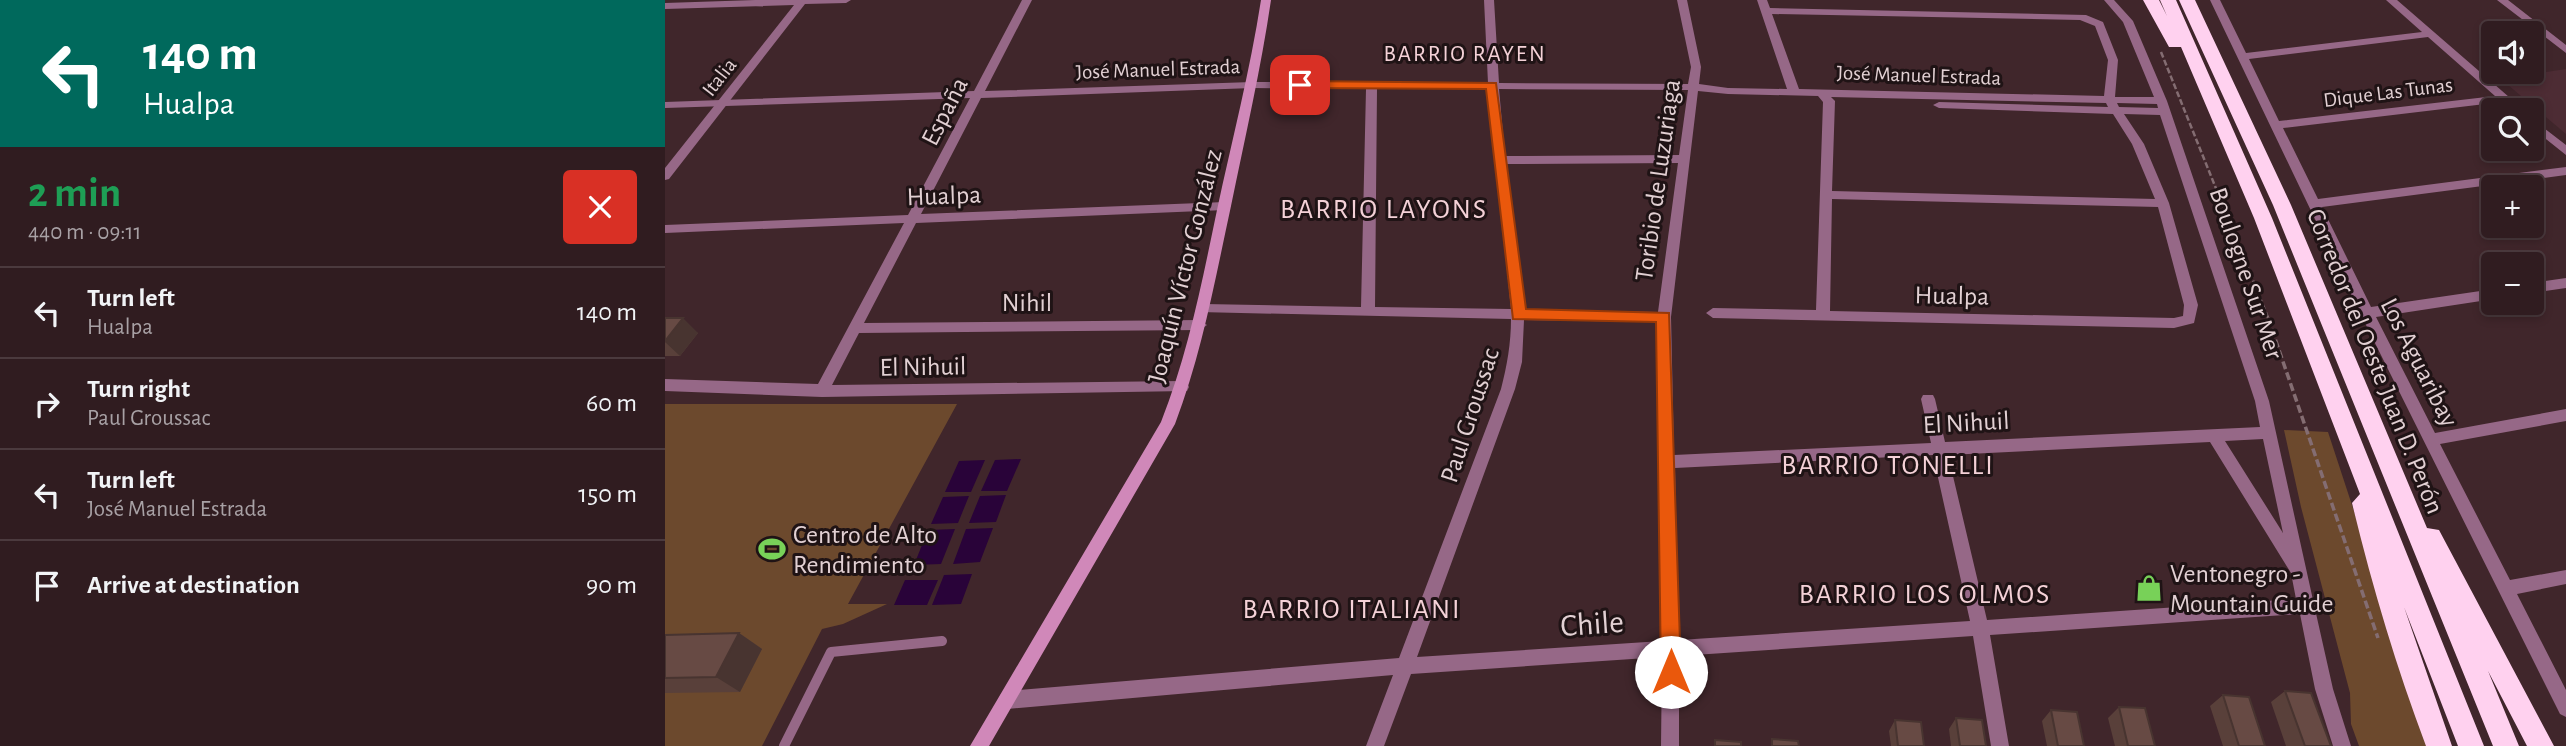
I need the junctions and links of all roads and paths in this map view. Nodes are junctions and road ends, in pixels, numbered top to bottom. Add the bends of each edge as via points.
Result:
1 (846, 0) edge
2 (1027, 0) edge
3 (1266, 0) edge
4 (1489, 0) edge
5 (1682, 0) edge
6 (2109, 0) edge
7 (2151, 0) edge
8 (2168, 0) edge
9 (2187, 0) edge
10 (2194, 0) edge
11 (2215, 0) edge
12 (2391, 0) edge
13 (2502, 0) edge
14 (802, 1) edge
15 (1764, 5) edge
16 (665, 6) edge
17 (2431, 34) junction
18 (2205, 37) junction
19 (2160, 50) dead end
20 (2566, 50) edge
21 (2242, 57) junction
22 (1252, 85) junction
23 (1372, 85) junction
24 (1492, 85) junction
25 (1694, 87) junction
26 (1794, 92) junction
27 (978, 95) junction
28 (2211, 96) junction
29 (1824, 97) junction
30 (2504, 98) edge
31 (2481, 101) edge
32 (722, 104) junction
33 (665, 105) edge
34 (2112, 105) junction
35 (2163, 106) junction
36 (2276, 125) junction
37 (2544, 133) edge
38 (2566, 152) edge
39 (1683, 159) junction
40 (1500, 160) junction
41 (2566, 171) edge
42 (665, 176) edge
43 (1826, 195) junction
44 (2162, 203) junction
45 (2314, 204) junction
46 (1225, 206) junction
47 (913, 220) junction
48 (665, 229) edge
49 (2566, 283) edge
50 (2544, 286) edge
51 (2481, 296) edge
52 (1204, 309) junction
53 (1368, 312) junction
54 (1713, 313) dead end
55 (2367, 313) junction
56 (1823, 314) junction
57 (1519, 315) junction
58 (1664, 317) junction
59 (1199, 325) junction
60 (856, 328) junction
61 (665, 385) edge
62 (1182, 387) junction
63 (821, 391) junction
64 (1928, 399) dead end
65 (2566, 415) edge
66 (2372, 426) junction
67 (2347, 429) junction
68 (2269, 433) junction
69 (2214, 436) junction
70 (2432, 439) junction
71 (1939, 447) junction
72 (1666, 462) junction
73 (2301, 577) junction
74 (2566, 577) edge
75 (2508, 588) junction
76 (2308, 606) junction
77 (1980, 626) junction
78 (942, 641) dead end
79 (1671, 647) junction
80 (2381, 647) dead end
81 (1405, 666) junction
82 (1007, 700) junction
83 (2566, 708) edge
84 (783, 746) edge
85 (979, 746) edge
86 (1374, 746) edge
87 (1670, 746) edge
88 (2000, 746) edge
89 (2342, 746) edge
90 (2439, 746) edge
91 (2470, 746) edge
92 (2506, 746) edge
93 (2540, 746) edge

1 - 14 street
2 - 27 street, España
3 - 22 main road, Joaquín Víctor González
4 - 24 street, Paul Groussac
5 - 25 street, Toribio de Luzuriaga via 1696,67
6 - 35 street, Boulogne Sur Mer via 2128,21
7 - 28 highway via 2185,63
8 - 28 highway, Corredor del Oeste Juan D. Perón
9 - 18 highway, Corredor del Oeste Juan D. Perón
10 - 18 highway
11 - 21 street, Los Aguaribay
12 - 17 street
13 - 20 street
14 - 16 street
14 - 32 street, Italia
15 - 26 street
15 - 34 street via 2092,19 2099,24 2113,60
17 - 21 street
17 - 30 street
18 - 66 highway, Corredor del Oeste Juan D. Perón via 2282,205
19 - 80 path via 2256,283
21 - 36 street, Los Aguaribay
22 - 23 street, José Manuel Estrada
22 - 27 street, José Manuel Estrada
22 - 46 main road, Joaquín Víctor González
23 - 24 street, José Manuel Estrada
23 - 53 street
24 - 25 street, José Manuel Estrada
24 - 40 street, Paul Groussac
25 - 26 street, José Manuel Estrada
25 - 39 street, Toribio de Luzuriaga
26 - 29 street, José Manuel Estrada
27 - 32 street, José Manuel Estrada
27 - 47 street, España
28 - 67 highway, Corredor del Oeste Juan D. Perón
29 - 34 street, José Manuel Estrada
29 - 43 street
31 - 36 street, Dique Las Tunas
32 - 33 street, José Manuel Estrada
32 - 42 street, Italia
34 - 35 street, José Manuel Estrada
34 - 44 street via 2138,144
35 - 68 street, Boulogne Sur Mer
36 - 45 street, Los Aguaribay
37 - 38 street
39 - 40 street
39 - 58 street, Toribio de Luzuriaga
40 - 57 street, Paul Groussac
41 - 45 street
43 - 44 street
43 - 56 street
44 - 56 street, Hualpa via 2191,305 2189,319 2174,323
45 - 55 street, Los Aguaribay
46 - 47 street, Hualpa
46 - 52 main road, Joaquín Víctor González
47 - 48 street, Hualpa
47 - 60 street, España
49 - 50 street
51 - 55 street
52 - 53 street
52 - 59 main road, Joaquín Víctor González
53 - 57 street
54 - 56 street, Hualpa
55 - 70 street, Los Aguaribay
57 - 58 street
57 - 81 street, Paul Groussac via 1517,358 1509,389
58 - 72 street, Toribio de Luzuriaga
59 - 60 street, Nihil
59 - 62 main road, Joaquín Víctor González
60 - 63 street, España
61 - 63 street, El Nihuil
62 - 63 street, El Nihuil
62 - 82 main road, Joaquín Víctor González via 1168,424
64 - 71 street
65 - 70 street
66 - 92 highway, Corredor del Oeste Juan D. Perón
66 - 93 highway
67 - 90 highway via 2375,553
67 - 91 highway, Corredor del Oeste Juan D. Perón
68 - 69 street, El Nihuil
68 - 73 street, Boulogne Sur Mer
69 - 71 street, El Nihuil
69 - 73 street, Boulogne Sur Mer
70 - 75 street, Los Aguaribay
71 - 72 street, El Nihuil
71 - 77 street
72 - 79 street, Toribio de Luzuriaga
73 - 76 street, Boulogne Sur Mer
74 - 75 street
75 - 83 street, Los Aguaribay
76 - 77 street, Chile
76 - 89 street, Boulogne Sur Mer via 2324,689
77 - 79 street, Chile
77 - 88 street
78 - 84 lane via 831,652
79 - 81 street, Chile
79 - 87 street, Toribio de Luzuriaga
81 - 82 street, Chile
81 - 86 street, Paul Groussac
82 - 85 main road, Joaquín Víctor González

